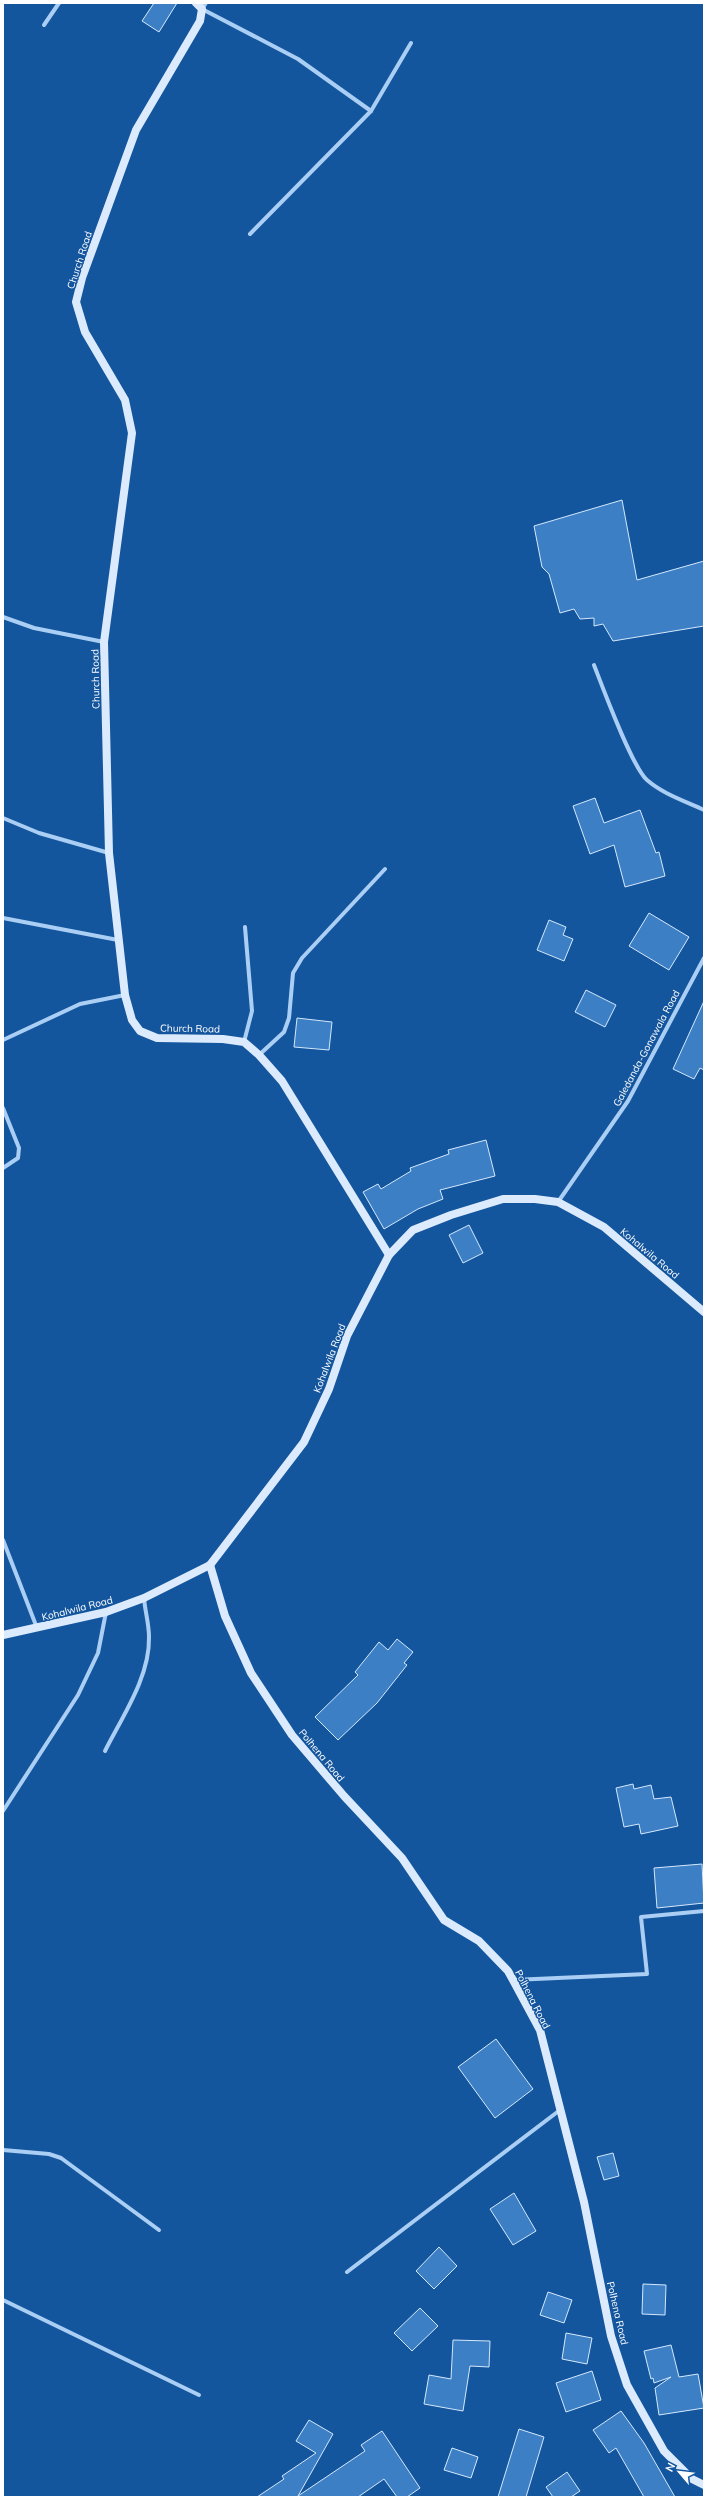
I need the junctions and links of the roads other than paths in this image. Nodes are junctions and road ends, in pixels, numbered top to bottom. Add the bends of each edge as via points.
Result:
1 (58, 3) edge
2 (196, 3) edge
3 (204, 6) edge
4 (44, 25) dead end
5 (410, 44) dead end
6 (372, 111) junction
7 (250, 234) dead end
8 (3, 617) edge
9 (104, 642) junction
10 (594, 665) dead end
11 (704, 810) edge
12 (3, 818) edge
13 (109, 852) junction
14 (385, 869) dead end
15 (3, 918) edge
16 (245, 927) dead end
17 (118, 940) junction
18 (704, 958) edge
19 (125, 995) junction
20 (3, 1040) edge
21 (244, 1042) junction
22 (259, 1055) junction
23 (3, 1108) edge
24 (3, 1168) edge
25 (558, 1202) junction
26 (389, 1254) junction
27 (704, 1312) edge
28 (3, 1540) edge
29 (210, 1565) junction
30 (144, 1598) junction
31 (106, 1612) junction
32 (37, 1628) junction
33 (3, 1635) edge
34 (104, 1751) dead end
35 (3, 1811) edge
36 (704, 1911) edge
37 (513, 1980) junction
38 (560, 2110) junction
39 (3, 2150) edge
40 (159, 2230) dead end
41 (347, 2272) dead end
42 (3, 2300) edge
43 (199, 2395) dead end
44 (704, 2485) edge

1 - 4 street
2 - 3 street
3 - 6 street via 298,59
3 - 9 street, Church Road via 200,20 136,130 82,278 76,302 85,332 125,400 132,433
5 - 6 street
6 - 7 street
8 - 9 street via 34,628
9 - 13 street, Church Road
10 - 11 street via 633,758 645,778 659,789
12 - 13 street via 39,833
13 - 17 street, Church Road
14 - 22 street via 302,958 293,973 289,1018 284,1032
15 - 17 street
16 - 21 street via 252,1011
17 - 19 street, Church Road
18 - 25 street, Galedanda-Gonawala Road via 628,1101
19 - 20 street via 80,1004
19 - 21 street, Church Road via 132,1020 140,1031 151,1036
21 - 22 street
22 - 26 street via 282,1081
23 - 24 street via 20,1148 18,1158
25 - 26 street, Kohalwila Road via 503,1199 451,1215 412,1230
25 - 27 street, Kohalwila Road via 604,1227
26 - 29 street, Kohalwila Road via 346,1336 329,1389 304,1442
28 - 32 street
29 - 30 street, Kohalwila Road
29 - 37 street, Polhena Road via 225,1616 251,1673 292,1735 402,1858 444,1920 479,1941 508,1971
30 - 31 street, Kohalwila Road
30 - 34 street via 149,1638 141,1679
31 - 32 street, Kohalwila Road
31 - 35 street via 98,1653 78,1695
32 - 33 street, Kohalwila Road
36 - 37 street via 641,1917 647,1974
37 - 38 street, Polhena Road via 540,2030
38 - 41 street
38 - 44 street, Polhena Road via 584,2202 611,2336 627,2385 664,2452 692,2479
39 - 40 street via 49,2154 61,2158
42 - 43 street

